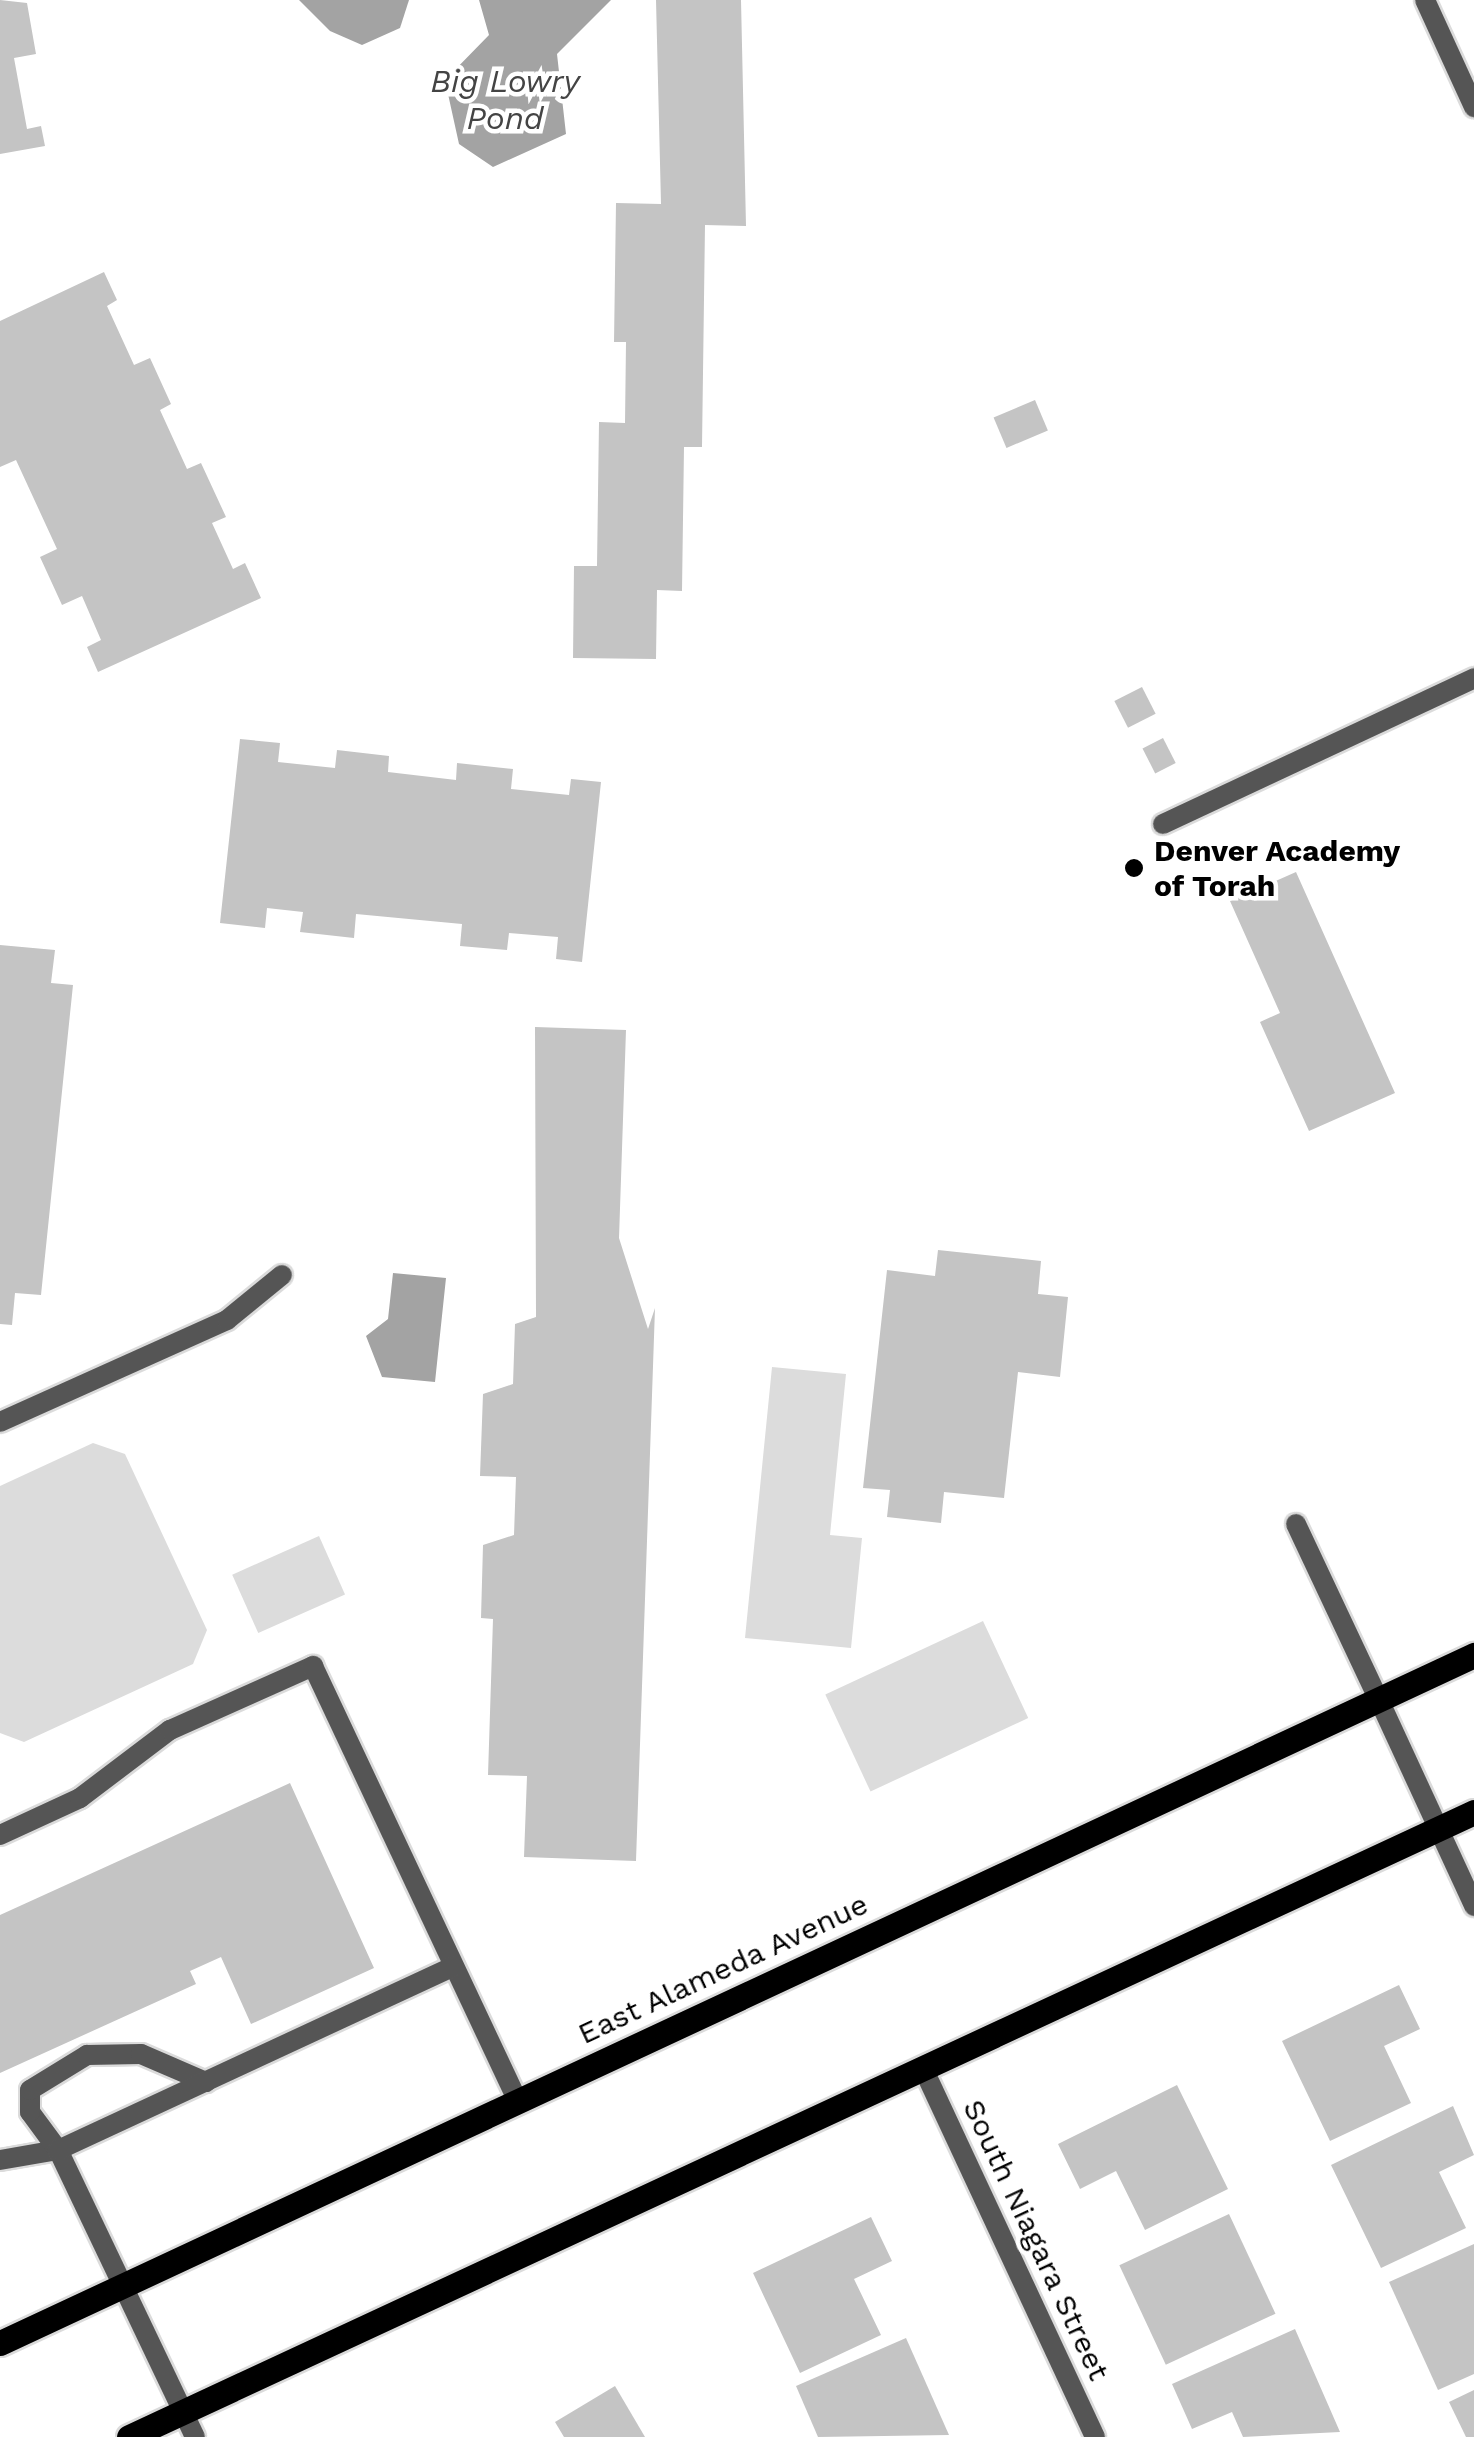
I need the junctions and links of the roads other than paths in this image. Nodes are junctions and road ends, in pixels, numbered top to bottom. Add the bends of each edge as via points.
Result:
1 (1425, 0) edge
2 (1474, 107) edge
3 (1474, 678) edge
4 (1163, 824) dead end
5 (282, 1275) dead end
6 (0, 1422) edge
7 (1296, 1524) dead end
8 (1474, 1656) edge
9 (1379, 1700) junction
10 (1474, 1812) edge
11 (1440, 1828) junction
12 (0, 1835) edge
13 (1474, 1906) edge
14 (453, 1967) junction
15 (924, 2068) junction
16 (206, 2082) junction
17 (518, 2100) junction
18 (58, 2150) junction
19 (0, 2160) edge
20 (123, 2286) junction
21 (0, 2343) edge
22 (183, 2412) junction
23 (129, 2437) edge
24 (194, 2437) edge
25 (1095, 2437) edge

1 - 2 street
3 - 4 street
5 - 6 street via 226,1320
7 - 9 street
8 - 9 main road, East Alameda Avenue
9 - 11 street
9 - 17 main road, East Alameda Avenue
10 - 11 main road
11 - 13 street
11 - 15 main road
12 - 14 street via 80,1798 170,1730 313,1666
14 - 16 street
14 - 17 street
15 - 22 main road
15 - 25 street, South Niagara Street
16 - 18 street
16 - 18 street via 141,2054 86,2055 30,2090 30,2112
17 - 20 main road, East Alameda Avenue
18 - 19 street
18 - 20 street
20 - 21 main road, East Alameda Avenue
20 - 22 street
22 - 23 main road
22 - 24 street

